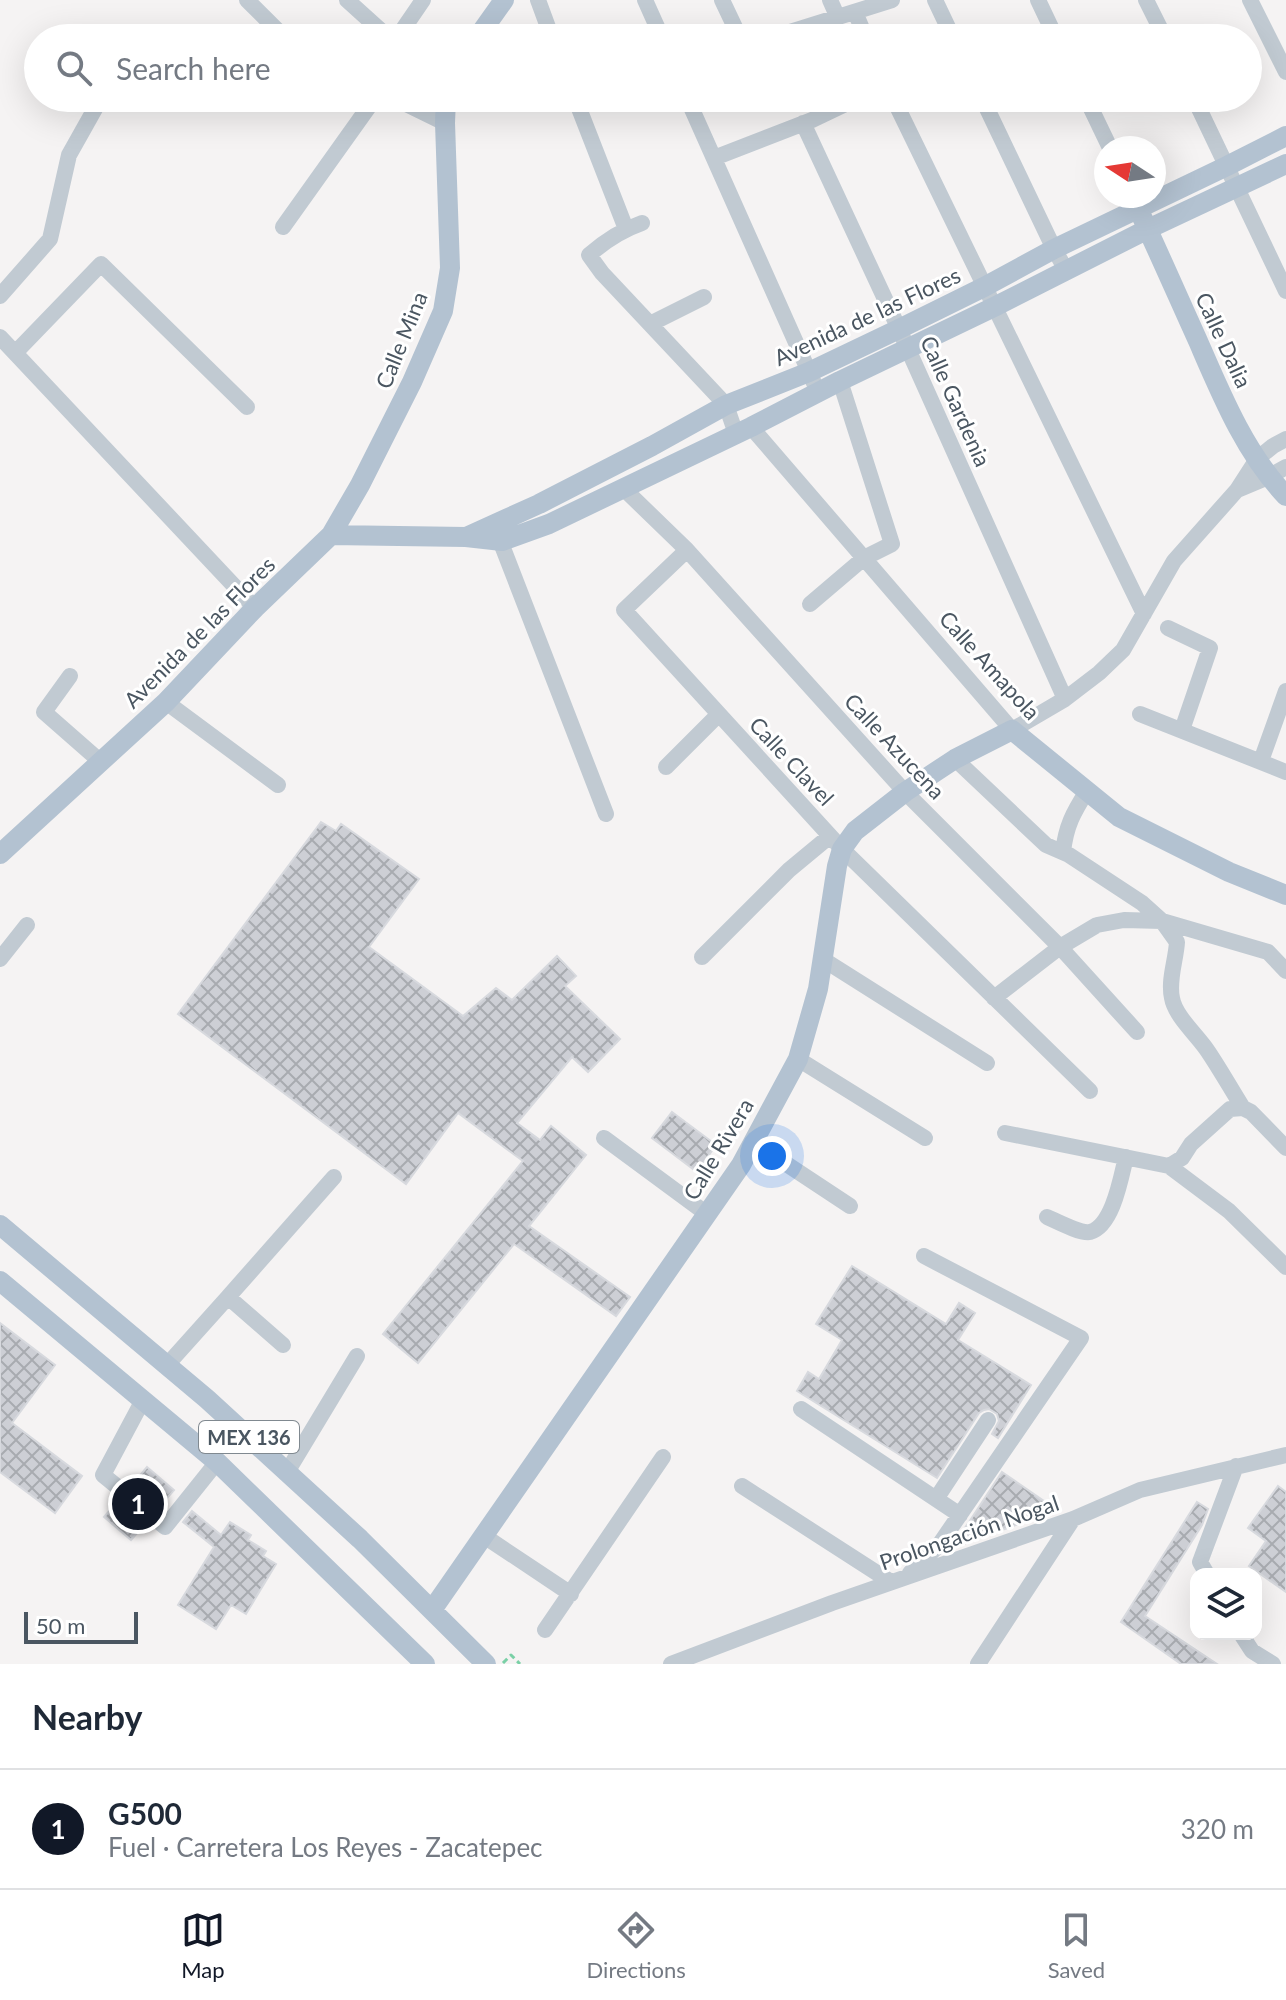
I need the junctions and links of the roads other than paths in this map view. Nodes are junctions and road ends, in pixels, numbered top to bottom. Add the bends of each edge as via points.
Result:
1 (247, 0) edge
2 (347, 0) edge
3 (423, 0) edge
4 (504, 0) edge
5 (538, 0) edge
6 (645, 0) edge
7 (722, 0) edge
8 (830, 0) edge
9 (892, 0) edge
10 (935, 0) edge
11 (1038, 0) edge
12 (1146, 0) edge
13 (1250, 0) edge
14 (855, 12) junction
15 (838, 18) junction
16 (271, 24) edge
17 (374, 24) edge
18 (407, 24) edge
19 (487, 24) edge
20 (547, 24) edge
21 (656, 24) edge
22 (733, 24) edge
23 (818, 24) edge
24 (860, 24) edge
25 (946, 24) edge
26 (1049, 24) edge
27 (1158, 24) edge
28 (1286, 72) edge
29 (93, 112) edge
30 (365, 112) edge
31 (423, 112) edge
32 (445, 112) edge
33 (580, 112) edge
34 (693, 112) edge
35 (827, 112) edge
36 (900, 112) edge
37 (989, 112) edge
38 (1093, 112) edge
39 (1201, 112) edge
40 (445, 123) junction
41 (803, 123) junction
42 (1104, 136) edge
43 (1286, 136) edge
44 (714, 158) junction
45 (1286, 164) edge
46 (1227, 166) junction
47 (1236, 188) junction
48 (1166, 191) edge
49 (1127, 208) edge
50 (1138, 208) edge
51 (642, 223) dead end
52 (283, 227) dead end
53 (626, 229) junction
54 (1148, 229) junction
55 (1054, 249) junction
56 (1066, 270) junction
57 (984, 287) junction
58 (1286, 291) edge
59 (0, 296) edge
60 (704, 297) dead end
61 (994, 307) junction
62 (650, 324) junction
63 (899, 329) junction
64 (0, 337) edge
65 (908, 348) junction
66 (15, 353) junction
67 (809, 372) junction
68 (840, 381) junction
69 (818, 392) junction
70 (726, 405) junction
71 (247, 407) dead end
72 (744, 430) junction
73 (1286, 439) edge
74 (652, 446) junction
75 (1257, 459) junction
76 (661, 470) junction
77 (1277, 472) edge
78 (623, 488) junction
79 (1237, 490) junction
80 (1286, 496) edge
81 (498, 533) junction
82 (331, 535) junction
83 (687, 550) junction
84 (864, 558) junction
85 (810, 604) dead end
86 (255, 608) junction
87 (1144, 614) junction
88 (1168, 628) dead end
89 (70, 676) dead end
90 (1286, 691) edge
91 (1065, 699) junction
92 (166, 702) junction
93 (719, 714) junction
94 (1140, 714) dead end
95 (1012, 730) junction
96 (1182, 730) junction
97 (955, 759) junction
98 (1261, 761) junction
99 (101, 762) junction
100 (666, 767) dead end
101 (1286, 772) edge
102 (278, 785) dead end
103 (1087, 791) junction
104 (905, 792) junction
105 (606, 814) dead end
106 (836, 842) junction
107 (1063, 852) junction
108 (0, 854) edge
109 (1286, 895) edge
110 (1162, 921) junction
111 (27, 925) dead end
112 (1060, 947) junction
113 (702, 957) dead end
114 (0, 959) edge
115 (824, 960) junction
116 (1286, 971) edge
117 (994, 998) junction
118 (1137, 1032) dead end
119 (798, 1059) junction
120 (987, 1063) dead end
121 (1090, 1091) dead end
122 (1243, 1108) junction
123 (1005, 1133) dead end
124 (604, 1138) dead end
125 (925, 1138) dead end
126 (753, 1142) junction
127 (1286, 1148) edge
128 (1126, 1157) junction
129 (1169, 1166) junction
130 (334, 1177) dead end
131 (850, 1206) dead end
132 (707, 1214) junction
133 (1047, 1217) dead end
134 (0, 1225) edge
135 (924, 1256) dead end
136 (1286, 1267) edge
137 (0, 1281) edge
138 (228, 1297) junction
139 (283, 1345) dead end
140 (357, 1356) dead end
141 (167, 1365) junction
142 (143, 1400) junction
143 (801, 1409) dead end
144 (988, 1420) dead end
145 (1286, 1455) edge
146 (663, 1457) dead end
147 (217, 1462) junction
148 (1236, 1466) junction
149 (287, 1472) junction
150 (742, 1486) dead end
151 (125, 1493) tunnel mouth
152 (936, 1499) junction
153 (960, 1515) junction
154 (152, 1516) dead end
155 (1073, 1519) junction
156 (484, 1536) junction
157 (1204, 1568) edge
158 (899, 1580) junction
159 (571, 1594) junction
160 (432, 1610) junction
161 (545, 1630) dead end
162 (1245, 1640) edge
163 (425, 1664) edge
164 (486, 1664) edge
165 (671, 1664) edge
166 (978, 1664) edge
167 (1273, 1664) edge

1 - 16 street
2 - 17 street
3 - 18 street
4 - 19 main road
5 - 20 street
6 - 21 street
7 - 22 street
8 - 15 street
9 - 14 street
10 - 25 street
11 - 26 street
12 - 27 street
13 - 28 street
14 - 15 street
14 - 24 street
15 - 23 street
29 - 59 street via 69,155 50,239
30 - 52 street
31 - 40 street
32 - 40 main road, Calle Mina
33 - 53 street
34 - 44 street
35 - 41 street
36 - 57 street
37 - 55 street
38 - 42 street
39 - 46 street
40 - 82 main road, Calle Mina via 450,268 443,311 412,382
41 - 44 street
41 - 63 street, Calle Gardenia
43 - 46 main road, Avenida de las Flores
44 - 67 street
45 - 47 main road, Avenida de las Flores
46 - 47 street
46 - 48 main road, Avenida de las Flores
47 - 54 main road, Avenida de las Flores
47 - 58 street
49 - 55 main road, Avenida de las Flores
50 - 54 main road, Calle Dalia
51 - 53 street
53 - 62 street via 589,255
54 - 56 main road, Avenida de las Flores
54 - 75 main road, Calle Dalia via 1220,391
55 - 56 street
55 - 57 main road, Avenida de las Flores
56 - 61 main road, Avenida de las Flores
57 - 61 street
57 - 63 main road, Avenida de las Flores
60 - 62 street
61 - 65 main road, Avenida de las Flores
61 - 87 street
62 - 70 street
63 - 65 street, Calle Gardenia
63 - 67 main road, Avenida de las Flores
64 - 66 street
65 - 68 main road, Avenida de las Flores
65 - 91 street, Calle Gardenia
66 - 71 street via 101,264
66 - 86 street
67 - 69 street
67 - 70 main road, Avenida de las Flores
68 - 69 main road, Avenida de las Flores
68 - 84 street via 892,544
69 - 72 main road, Avenida de las Flores
70 - 72 street
70 - 74 main road, Avenida de las Flores
72 - 76 main road, Avenida de las Flores
72 - 84 street, Calle Amapola
73 - 75 street
74 - 76 street
74 - 81 main road, Avenida de las Flores
75 - 77 main road, Calle Dalia
75 - 79 street
76 - 78 main road, Avenida de las Flores
77 - 79 street
77 - 80 main road, Calle Dalia
78 - 81 main road, Avenida de las Flores via 549,524
78 - 83 street, Calle Azucena
79 - 87 street via 1174,561
81 - 82 main road, Avenida de las Flores
81 - 105 street
82 - 86 main road, Avenida de las Flores
83 - 93 street, Calle Clavel via 624,610
83 - 104 street, Calle Azucena
84 - 85 street
84 - 95 street, Calle Amapola
86 - 92 main road, Avenida de las Flores
87 - 91 street via 1123,650
88 - 96 street via 1210,648
89 - 99 street via 44,712
90 - 98 street
91 - 95 street
92 - 99 main road, Avenida de las Flores
92 - 102 street
93 - 100 street
93 - 106 street, Calle Clavel
94 - 96 street
95 - 97 main road
95 - 103 main road, Calle Amapola
96 - 98 street
97 - 104 main road
97 - 107 street, Calle Azucena via 1046,845
98 - 101 street
99 - 108 main road, Avenida de las Flores
103 - 107 street via 1071,816
103 - 109 main road, Calle Amapola via 1119,817
104 - 106 main road
104 - 112 street, Calle Azucena
106 - 113 street via 789,870
106 - 115 main road, Calle Rivera
106 - 117 street, Calle Clavel
107 - 110 street, Calle Azucena
110 - 112 street via 1097,925
110 - 116 street via 1268,952
110 - 122 street, Calle Azucena via 1177,942 1172,1001
111 - 114 street
112 - 117 street
112 - 118 street, Calle Azucena
115 - 119 main road, Calle Rivera
115 - 120 street
117 - 121 street, Calle Clavel
119 - 125 street
119 - 126 main road, Calle Rivera
122 - 127 street, Calle Azucena
122 - 129 street via 1230,1109
123 - 128 street
124 - 132 street
126 - 131 street
126 - 132 main road, Calle Rivera
128 - 129 street
128 - 133 street via 1111,1209 1091,1232
129 - 136 street via 1229,1211
130 - 138 street
132 - 156 main road, Calle Rivera
134 - 141 main road, MEX 136
135 - 153 street via 1081,1338
137 - 142 main road, MEX 136
138 - 139 street
138 - 141 street
140 - 149 street
141 - 149 main road, MEX 136
142 - 147 main road, MEX 136
142 - 151 street via 103,1475
143 - 152 street
144 - 152 street
145 - 148 street, Prolongación Nogal
146 - 159 street
147 - 154 street via 165,1527
147 - 163 main road, MEX 136
148 - 155 street, Prolongación Nogal via 1140,1490
148 - 157 street via 1200,1562
149 - 160 main road, MEX 136
150 - 158 street
152 - 153 street
153 - 158 street via 939,1545
155 - 158 street, Prolongación Nogal
155 - 166 street
156 - 159 street
156 - 160 main road, Calle Rivera
158 - 165 street, Prolongación Nogal
159 - 161 street
160 - 164 main road, MEX 136
162 - 167 street

